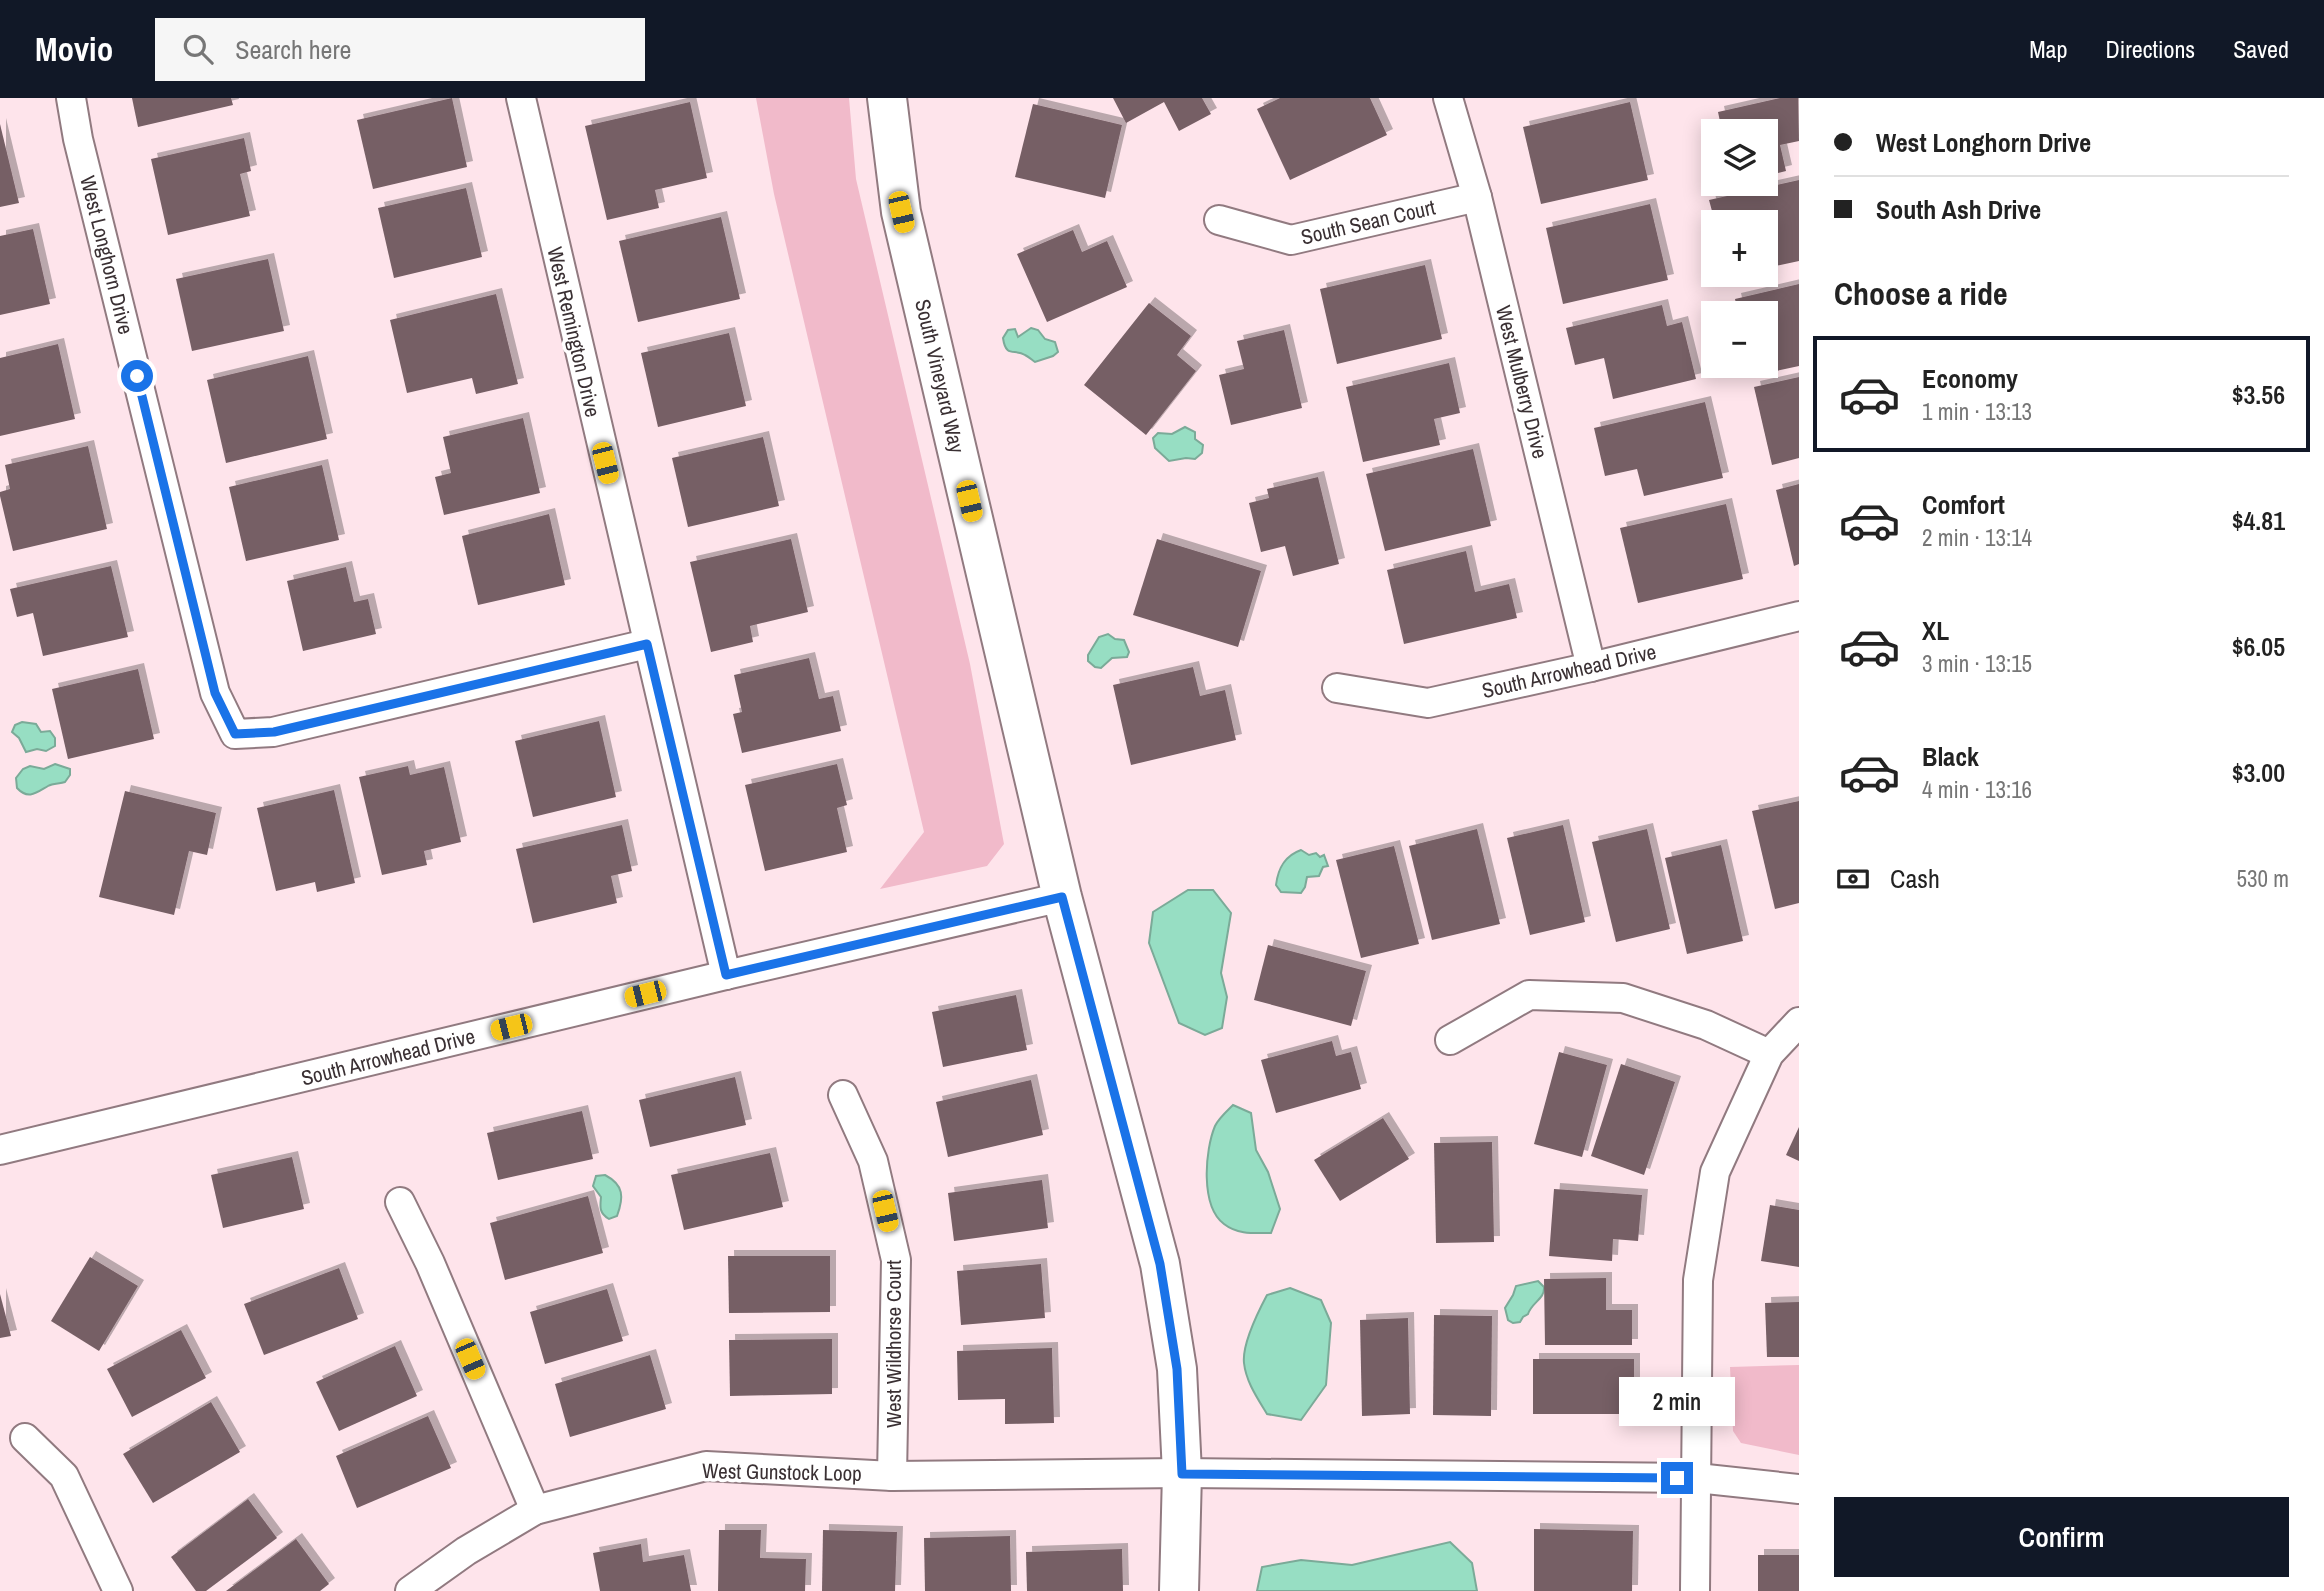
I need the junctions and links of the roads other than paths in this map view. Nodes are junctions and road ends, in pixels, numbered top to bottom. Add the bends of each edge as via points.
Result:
1 (71, 98) edge
2 (521, 98) edge
3 (887, 98) edge
4 (1448, 98) edge
5 (1477, 197) junction
6 (1219, 220) dead end
7 (1799, 616) edge
8 (647, 644) junction
9 (1591, 667) junction
10 (1337, 688) dead end
11 (1062, 897) junction
12 (726, 975) junction
13 (1799, 1022) edge
14 (1450, 1040) dead end
15 (1769, 1054) junction
16 (843, 1095) dead end
17 (0, 1150) edge
18 (400, 1202) dead end
19 (26, 1438) dead end
20 (1182, 1474) junction
21 (892, 1476) junction
22 (1697, 1479) junction
23 (1799, 1489) edge
24 (535, 1510) junction
25 (118, 1591) edge
26 (410, 1591) edge
27 (1179, 1591) edge
28 (1695, 1591) edge

1 - 8 street, West Longhorn Drive via 215,693 235,734 274,732
2 - 8 street, West Remington Drive
3 - 11 street, South Vineyard Way via 901,212
4 - 5 street, West Mulberry Drive
5 - 6 street, South Sean Court via 1291,240
5 - 9 street, West Mulberry Drive
7 - 9 street, South Arrowhead Drive
8 - 12 street, West Remington Drive
9 - 10 street, South Arrowhead Drive via 1429,703
11 - 12 street, South Arrowhead Drive
11 - 20 street, South Vineyard Way via 1160,1264 1177,1369
12 - 17 street, South Arrowhead Drive
13 - 15 street
14 - 15 street via 1529,995 1623,998 1706,1025
15 - 22 street via 1715,1171 1698,1280
16 - 21 street, West Wildhorse Court via 873,1161 896,1260
18 - 24 street
19 - 25 street via 64,1476
20 - 21 street, West Gunstock Loop
20 - 22 street, West Gunstock Loop
20 - 27 street, South Vineyard Way
21 - 24 street, West Gunstock Loop via 706,1466
22 - 23 street, West Gunstock Loop
22 - 28 street
24 - 26 street, West Gunstock Loop

